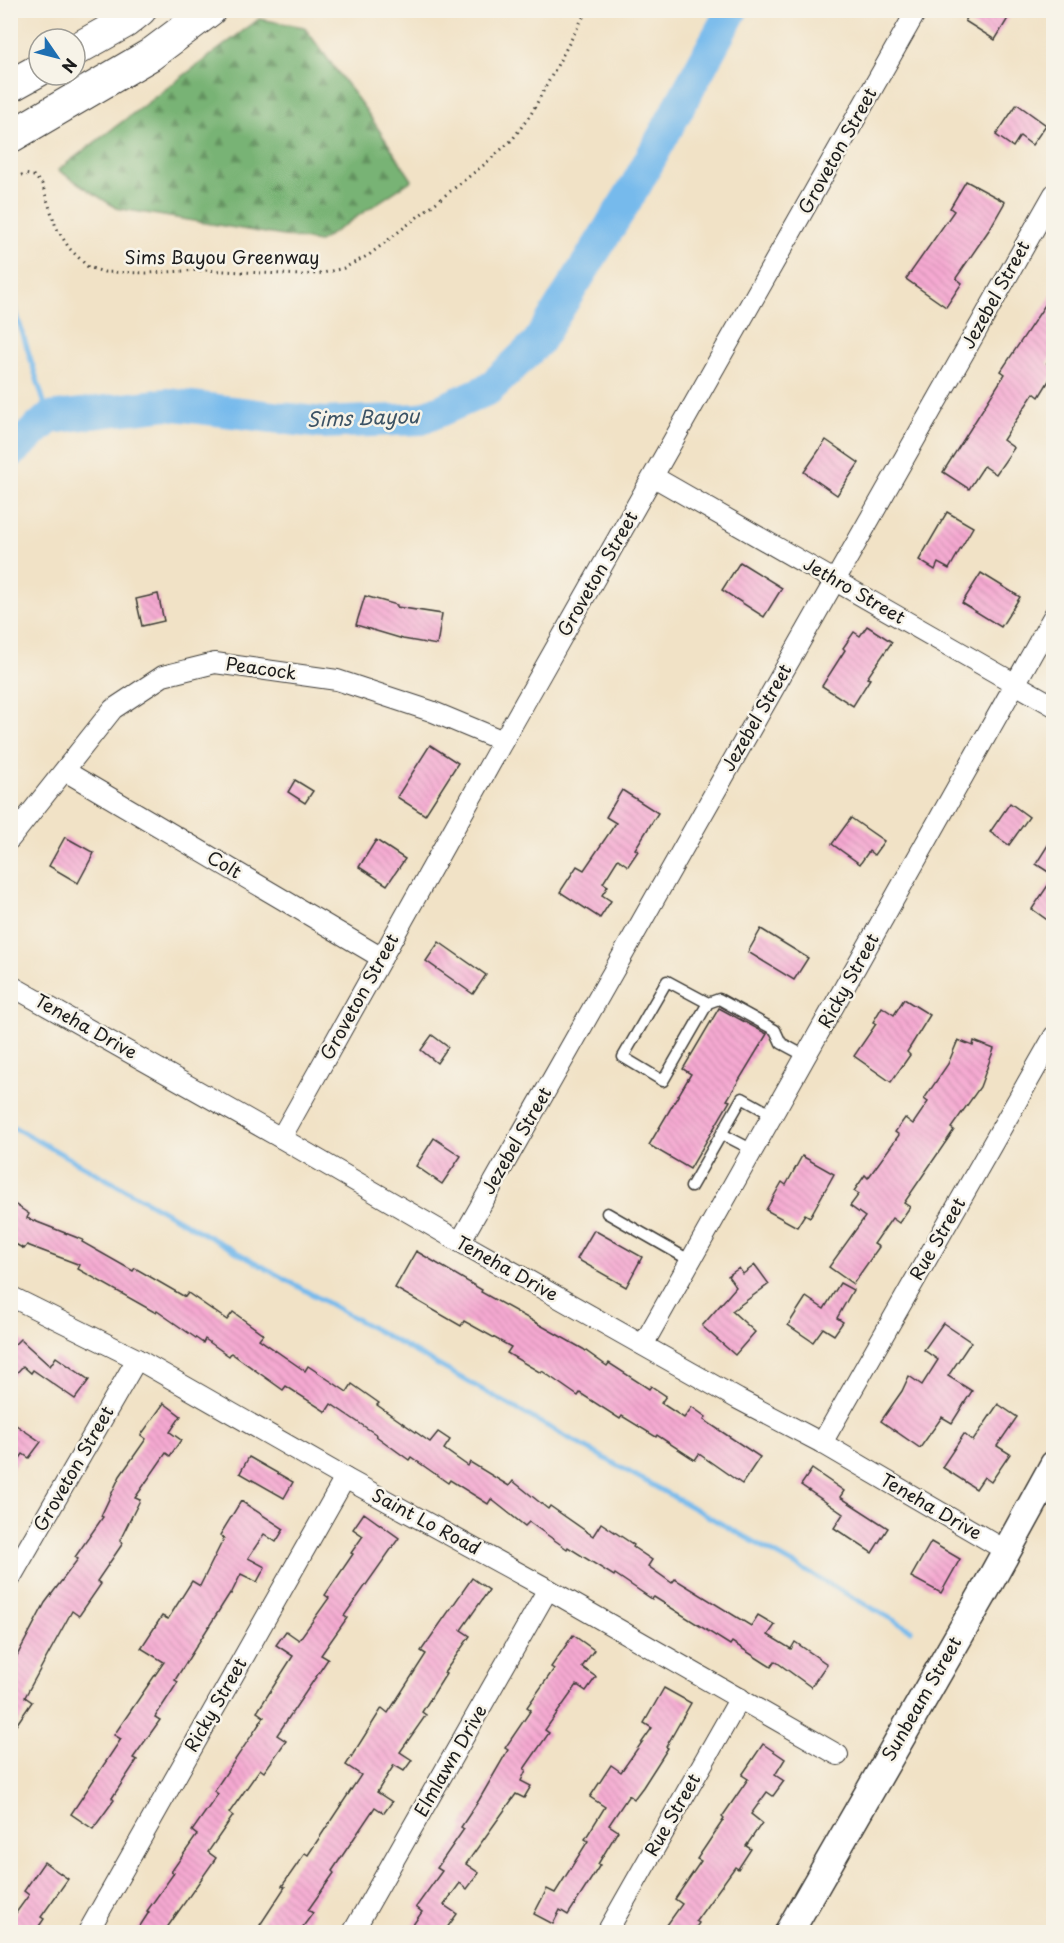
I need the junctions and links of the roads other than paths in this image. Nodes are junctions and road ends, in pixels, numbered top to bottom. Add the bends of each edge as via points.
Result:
1 (140, 10) edge
2 (210, 10) edge
3 (917, 10) edge
4 (87, 43) edge
5 (27, 77) edge
6 (10, 86) edge
7 (13, 136) edge
8 (1053, 194) edge
9 (654, 477) junction
10 (835, 580) junction
11 (1053, 615) edge
12 (1014, 684) junction
13 (1053, 706) edge
14 (503, 741) junction
15 (65, 771) junction
16 (10, 840) edge
17 (382, 958) junction
18 (10, 985) edge
19 (708, 1003) junction
20 (1053, 1035) edge
21 (807, 1057) junction
22 (773, 1115) junction
23 (722, 1134) junction
24 (281, 1138) junction
25 (753, 1150) junction
26 (691, 1187) dead end
27 (607, 1213) dead end
28 (460, 1242) junction
29 (691, 1260) junction
30 (10, 1296) edge
31 (643, 1345) junction
32 (137, 1359) junction
33 (822, 1443) junction
34 (1053, 1465) edge
35 (345, 1478) junction
36 (1005, 1550) junction
37 (10, 1580) edge
38 (548, 1589) junction
39 (740, 1698) junction
40 (838, 1755) dead end
41 (88, 1932) edge
42 (353, 1932) edge
43 (607, 1932) edge
44 (789, 1932) edge

1 - 4 main road
2 - 7 main road via 150,55
3 - 9 street, Groveton Street
5 - 6 main road
8 - 10 street, Jezebel Street
9 - 10 street, Jethro Street
9 - 14 street, Groveton Street
10 - 12 street, Jethro Street
10 - 28 street, Jezebel Street
11 - 12 street, Ricky Street
12 - 13 street, Jethro Street
12 - 21 street, Ricky Street
14 - 15 street, Peacock via 431,711 337,680 215,663 163,676 113,709
14 - 17 street, Groveton Street
15 - 16 street, Peacock
15 - 17 street, Colt
17 - 24 street, Groveton Street
18 - 24 street, Teneha Drive
19 - 19 lane via 668,981 623,1057 663,1081
19 - 21 lane via 720,999 775,1030 781,1042
20 - 33 street, Rue Street
21 - 22 street, Ricky Street
22 - 23 lane via 742,1098
22 - 25 street, Ricky Street
23 - 25 lane
23 - 26 lane
24 - 28 street, Teneha Drive
25 - 29 street, Ricky Street
27 - 29 lane
28 - 31 street, Teneha Drive
29 - 31 street, Ricky Street
30 - 32 street, Saint Lo Road
31 - 33 street, Teneha Drive
32 - 35 street, Saint Lo Road
32 - 37 street, Groveton Street
33 - 36 street, Teneha Drive
34 - 36 street, Sunbeam Street
35 - 38 street, Saint Lo Road
35 - 41 street, Ricky Street
36 - 44 street, Sunbeam Street
38 - 39 street, Saint Lo Road
38 - 42 street, Elmlawn Drive
39 - 40 street, Saint Lo Road
39 - 43 street, Rue Street

